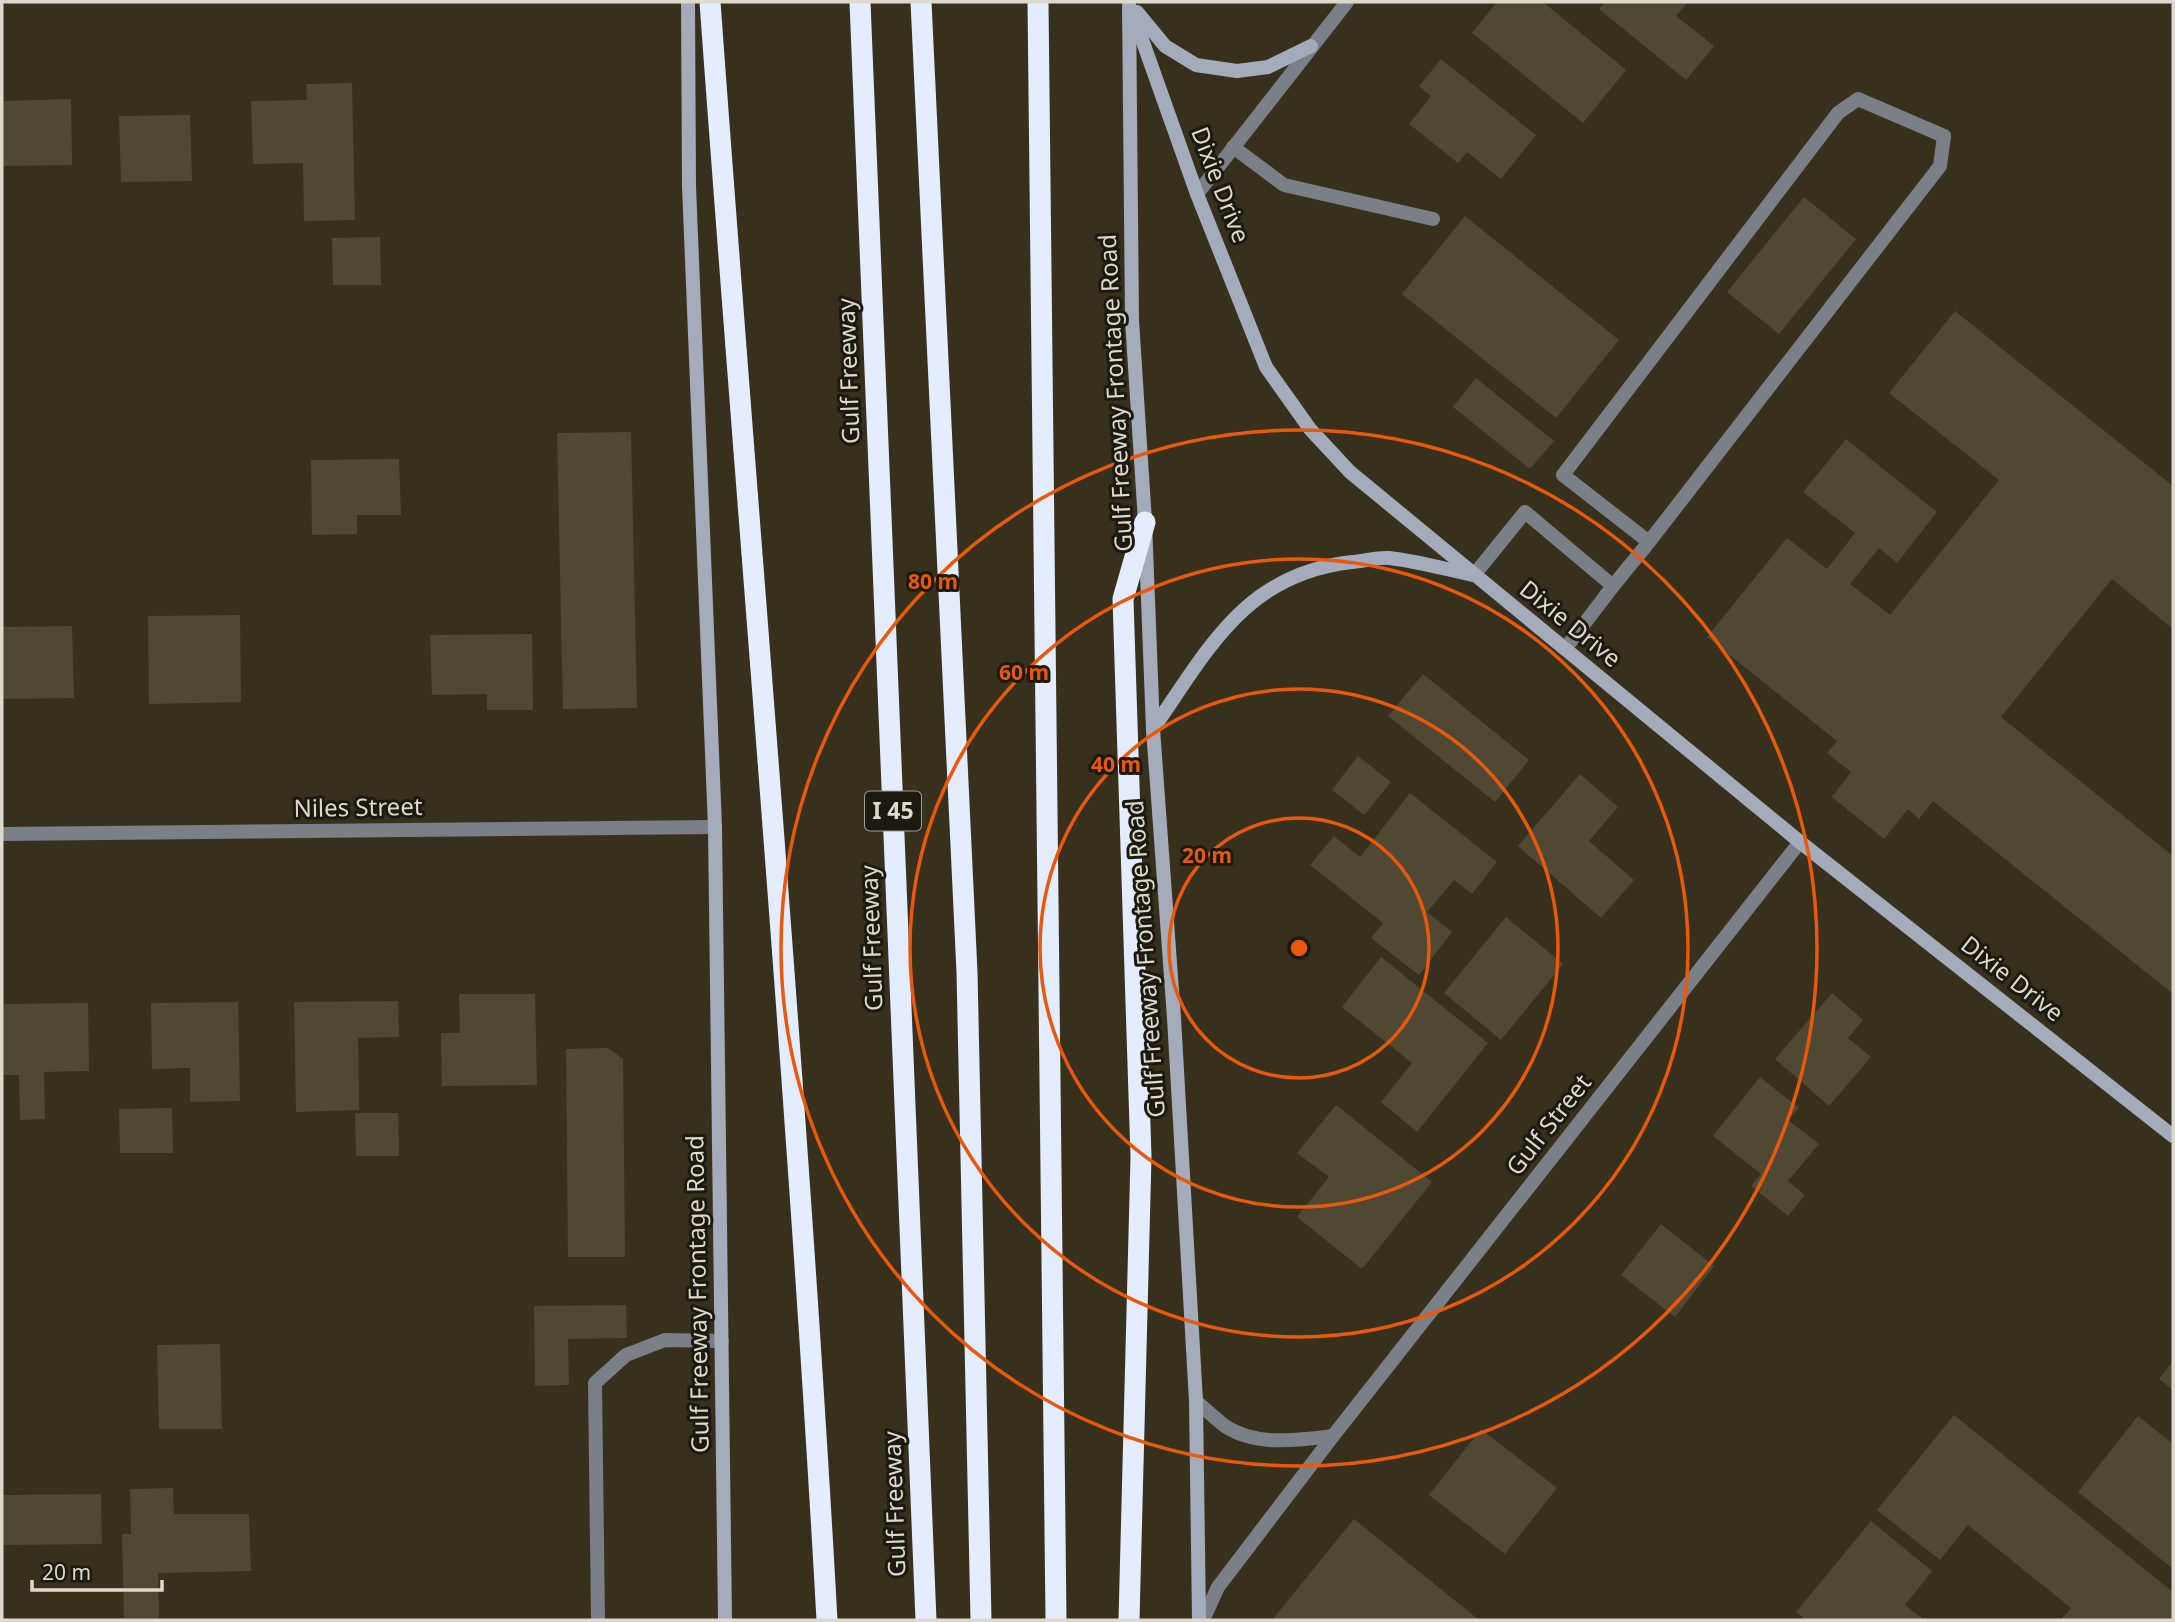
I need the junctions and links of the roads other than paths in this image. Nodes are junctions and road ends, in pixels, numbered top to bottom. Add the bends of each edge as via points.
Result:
1 (688, 2) edge
2 (710, 2) edge
3 (860, 2) edge
4 (921, 2) edge
5 (1038, 2) edge
6 (1129, 2) edge
7 (1347, 2) edge
8 (1311, 46) junction
9 (1233, 147) junction
10 (1197, 194) junction
11 (1433, 219) dead end
12 (1145, 522) junction
13 (1648, 542) junction
14 (1474, 575) junction
15 (1613, 586) junction
16 (1565, 649) junction
17 (1153, 729) junction
18 (715, 827) junction
19 (2, 834) edge
20 (1800, 842) junction
21 (2173, 1136) edge
22 (722, 1340) junction
23 (1196, 1401) junction
24 (1333, 1436) junction
25 (598, 1620) edge
26 (725, 1620) edge
27 (827, 1620) edge
28 (926, 1620) edge
29 (981, 1620) edge
30 (1056, 1620) edge
31 (1129, 1620) edge
32 (1201, 1620) edge

1 - 18 main road, Gulf Freeway Frontage Road via 689,186
2 - 27 highway via 810,1317
3 - 28 highway, Gulf Freeway / I 45
4 - 29 highway via 967,972
5 - 30 highway
6 - 8 main road via 1165,46 1196,65 1237,71 1268,67
6 - 10 main road, Dixie Drive
6 - 12 main road, Gulf Freeway Frontage Road via 1132,320
7 - 8 street
8 - 9 street
9 - 10 street
9 - 11 street via 1284,185
10 - 14 main road, Dixie Drive via 1266,367 1310,429 1350,472
12 - 17 main road, Gulf Freeway Frontage Road
12 - 31 highway via 1123,599 1141,1157
13 - 13 street via 1940,166 1944,136 1858,99 1839,113 1563,475
13 - 15 street
14 - 15 street via 1525,512
14 - 16 main road, Dixie Drive
14 - 17 main road via 1387,558 1332,564 1284,579 1247,604
15 - 16 street
16 - 20 main road, Dixie Drive
17 - 23 main road, Gulf Freeway Frontage Road
18 - 19 street, Niles Street
18 - 22 main road, Gulf Freeway Frontage Road
20 - 21 main road, Dixie Drive
20 - 24 street, Gulf Street
22 - 25 street via 665,1340 626,1354 595,1383
22 - 26 main road, Gulf Freeway Frontage Road
23 - 24 street via 1227,1427 1256,1437 1287,1441
23 - 32 main road, Gulf Freeway Frontage Road
24 - 32 street, Gulf Street via 1218,1587

